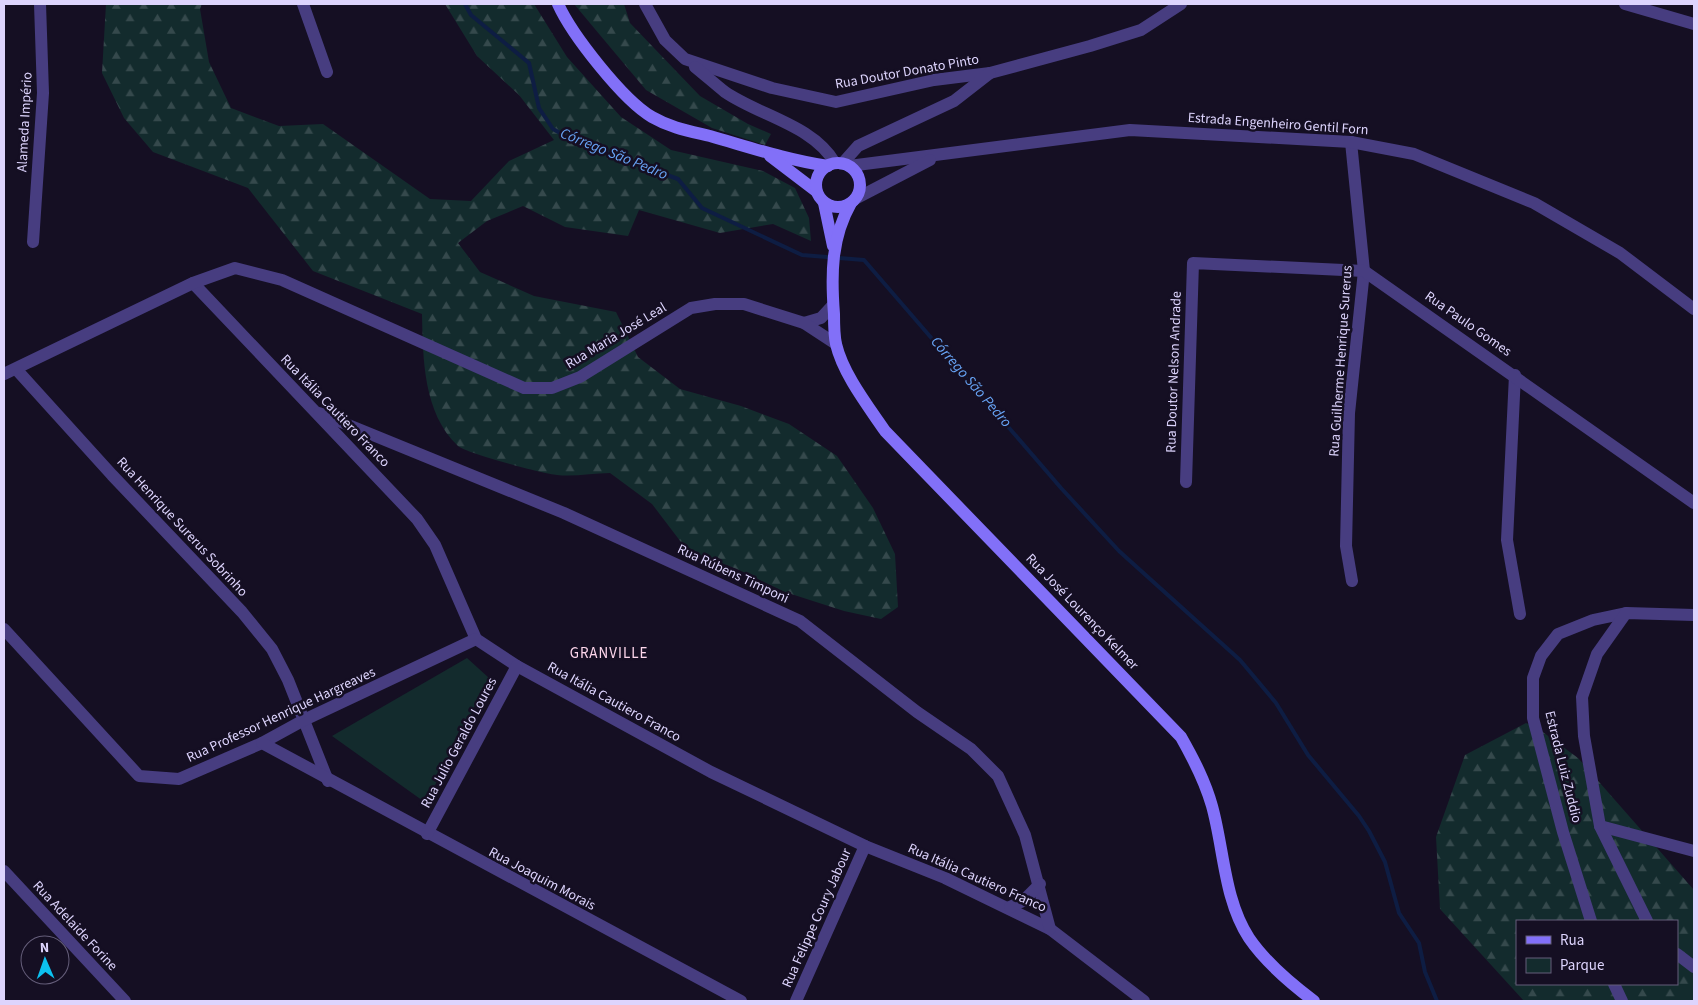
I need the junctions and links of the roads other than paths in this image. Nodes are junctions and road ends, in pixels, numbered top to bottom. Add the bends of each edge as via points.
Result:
1 (40, 4) edge
2 (303, 4) edge
3 (558, 4) edge
4 (645, 4) edge
5 (1181, 4) edge
6 (1625, 4) edge
7 (1694, 24) edge
8 (686, 59) junction
9 (327, 72) dead end
10 (990, 73) junction
11 (1351, 142) junction
12 (768, 155) junction
13 (939, 156) junction
14 (838, 165) junction
15 (816, 191) junction
16 (853, 201) junction
17 (824, 203) junction
18 (33, 242) dead end
19 (834, 250) junction
20 (1364, 271) junction
21 (193, 283) junction
22 (833, 305) junction
23 (1694, 309) edge
24 (804, 323) junction
25 (836, 344) junction
26 (16, 369) junction
27 (4, 374) edge
28 (1515, 375) junction
29 (314, 411) junction
30 (1186, 482) dead end
31 (1694, 503) edge
32 (1352, 581) dead end
33 (1626, 613) junction
34 (1520, 614) dead end
35 (1694, 615) edge
36 (4, 629) edge
37 (476, 639) junction
38 (517, 666) junction
39 (304, 720) junction
40 (262, 743) junction
41 (328, 781) junction
42 (1600, 826) junction
43 (427, 834) junction
44 (865, 846) junction
45 (1694, 851) edge
46 (4, 871) edge
47 (1040, 884) junction
48 (1010, 907) junction
49 (1591, 920) edge
50 (1647, 920) edge
51 (1050, 929) junction
52 (1678, 955) edge
53 (1694, 967) edge
54 (1614, 985) edge
55 (125, 1001) edge
56 (741, 1001) edge
57 (796, 1001) edge
58 (1144, 1001) edge
59 (1314, 1001) edge
60 (1622, 1001) edge

1 - 18 street, Alameda Império via 44,93
2 - 9 street
3 - 12 main road, Estrada Engenheiro Gentil Forn via 585,48 630,99 651,117 677,129
4 - 8 street, Rua Doutor Donato Pinto via 665,40
5 - 10 street, Rua Doutor Donato Pinto via 1141,30
6 - 7 street
8 - 10 street, Rua Doutor Donato Pinto via 772,88 836,102 934,80
8 - 14 street, Rua Doutor Donato Pinto via 726,92 814,141 828,151
10 - 14 street, Rua Doutor Donato Pinto via 954,101 858,146
11 - 13 street, Estrada Engenheiro Gentil Forn via 1130,130
11 - 20 street, Rua Guilherme Henrique Surerus
11 - 23 street, Estrada Engenheiro Gentil Forn via 1414,154 1534,203 1620,253
12 - 14 main road, Estrada Engenheiro Gentil Forn
12 - 15 main road, Estrada Engenheiro Gentil Forn
13 - 14 street, Estrada Engenheiro Gentil Forn
13 - 16 street, Estrada Engenheiro Gentil Forn
14 - 15 main road via 818,176
14 - 16 main road via 858,178 860,185
15 - 17 main road
16 - 17 main road via 838,207
16 - 19 main road, Rua José Lourenço Kelmer via 845,213
17 - 19 main road, Rua José Lourenço Kelmer
19 - 22 main road, Rua José Lourenço Kelmer
20 - 28 street, Rua Paulo Gomes
20 - 30 street, Rua Doutor Nelson Andrade via 1193,263
20 - 32 street, Rua Guilherme Henrique Surerus via 1350,413 1346,546
21 - 24 street, Rua Maria José Leal via 235,268 282,280 524,388 552,388 580,377 691,308 744,304
21 - 26 street
21 - 29 street, Rua Itália Cautiero Franco
22 - 24 street via 821,318
22 - 25 main road, Rua José Lourenço Kelmer
24 - 25 street, Rua Maria José Leal
25 - 59 main road, Rua José Lourenço Kelmer via 860,395 885,431 1181,737 1199,768 1212,807 1233,902 1249,937 1283,978
26 - 27 street
26 - 39 street, Rua Henrique Surerus Sobrinho via 242,612 272,649
28 - 31 street, Rua Paulo Gomes
28 - 34 street via 1506,540
29 - 37 street, Rua Itália Cautiero Franco via 417,519 435,545
29 - 47 street, Rua Rúbens Timponi via 564,513 800,621 970,750 998,776 1025,835
33 - 35 street
33 - 42 street via 1598,654 1582,697 1584,736
33 - 49 street, Estrada Luiz Zuddio via 1593,620 1558,634 1540,656 1533,678 1533,718
36 - 40 street, Rua Professor Henrique Hargreaves via 139,776 179,779
37 - 38 street, Rua Itália Cautiero Franco
37 - 39 street, Rua Professor Henrique Hargreaves
38 - 43 street, Rua Julio Geraldo Loures
38 - 44 street, Rua Itália Cautiero Franco via 711,772
39 - 40 street, Rua Professor Henrique Hargreaves
39 - 41 street
40 - 41 street, Rua Joaquim Morais
41 - 43 street, Rua Joaquim Morais
42 - 45 street
42 - 50 street
43 - 56 street, Rua Joaquim Morais
44 - 48 street, Rua Itália Cautiero Franco
44 - 57 street, Rua Felippe Coury Jabour
46 - 55 street, Rua Adelaide Forine
47 - 48 street via 1023,901
47 - 51 street, Rua Rúbens Timponi
48 - 51 street, Rua Itália Cautiero Franco
51 - 58 street, Rua Itália Cautiero Franco
52 - 53 street
54 - 60 street

